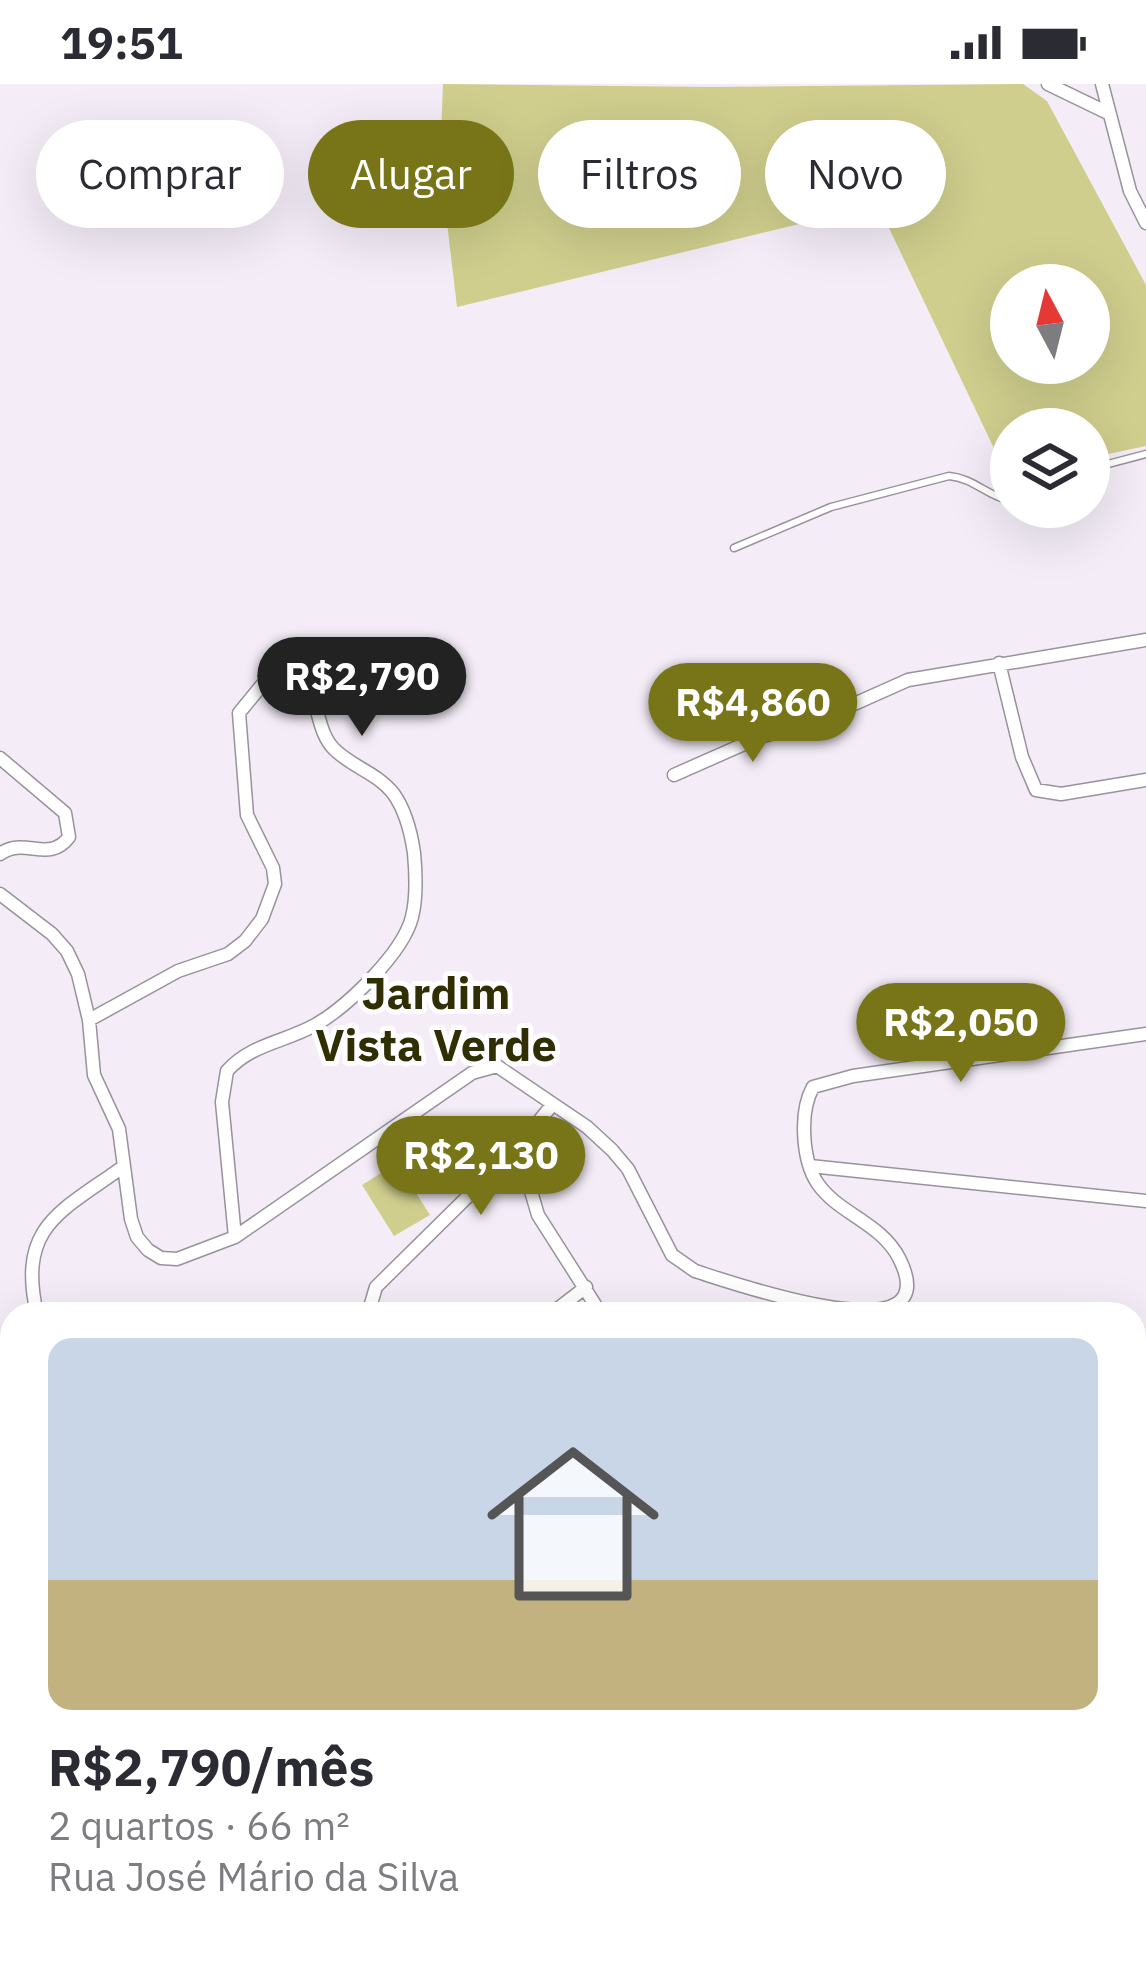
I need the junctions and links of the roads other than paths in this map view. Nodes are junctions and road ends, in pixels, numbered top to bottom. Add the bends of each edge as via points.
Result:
1 (1048, 84) edge
2 (1102, 84) edge
3 (1108, 113) junction
4 (1146, 223) edge
5 (1146, 454) edge
6 (1110, 464) edge
7 (990, 494) edge
8 (734, 548) dead end
9 (1146, 640) edge
10 (999, 663) junction
11 (0, 758) edge
12 (674, 775) dead end
13 (1146, 780) edge
14 (0, 854) edge
15 (0, 895) edge
16 (89, 1020) junction
17 (1146, 1034) edge
18 (552, 1105) junction
19 (518, 1148) junction
20 (124, 1166) junction
21 (810, 1166) junction
22 (1146, 1201) edge
23 (235, 1237) junction
24 (586, 1287) junction
25 (35, 1302) edge
26 (372, 1302) edge
27 (567, 1302) edge
28 (594, 1302) edge
29 (808, 1302) edge
30 (897, 1302) edge

1 - 3 street
2 - 3 street
3 - 4 street
5 - 6 lane
7 - 8 lane via 949,476 831,508
9 - 10 street
10 - 12 street via 908,680
10 - 13 street via 1036,790 1061,794
11 - 14 street via 70,825 57,850 21,846
15 - 16 street via 67,951
16 - 20 street via 94,1076 119,1129
16 - 23 street via 178,971 228,954 262,919 275,884 247,814 239,713 262,685 300,676 331,746 380,779 406,815 416,899 401,942 332,1015 256,1048 227,1071 223,1123
17 - 21 street via 826,1081 813,1087 805,1110
18 - 19 street
18 - 23 street via 507,1069 487,1066
18 - 29 street via 620,1160 672,1255 695,1271
19 - 24 street via 538,1215
19 - 26 street via 376,1287
20 - 23 street via 131,1219 148,1250 177,1259
20 - 25 street via 58,1214 38,1239 30,1270
21 - 22 street
21 - 30 street via 823,1191 892,1247 905,1278
24 - 27 street
24 - 28 street

